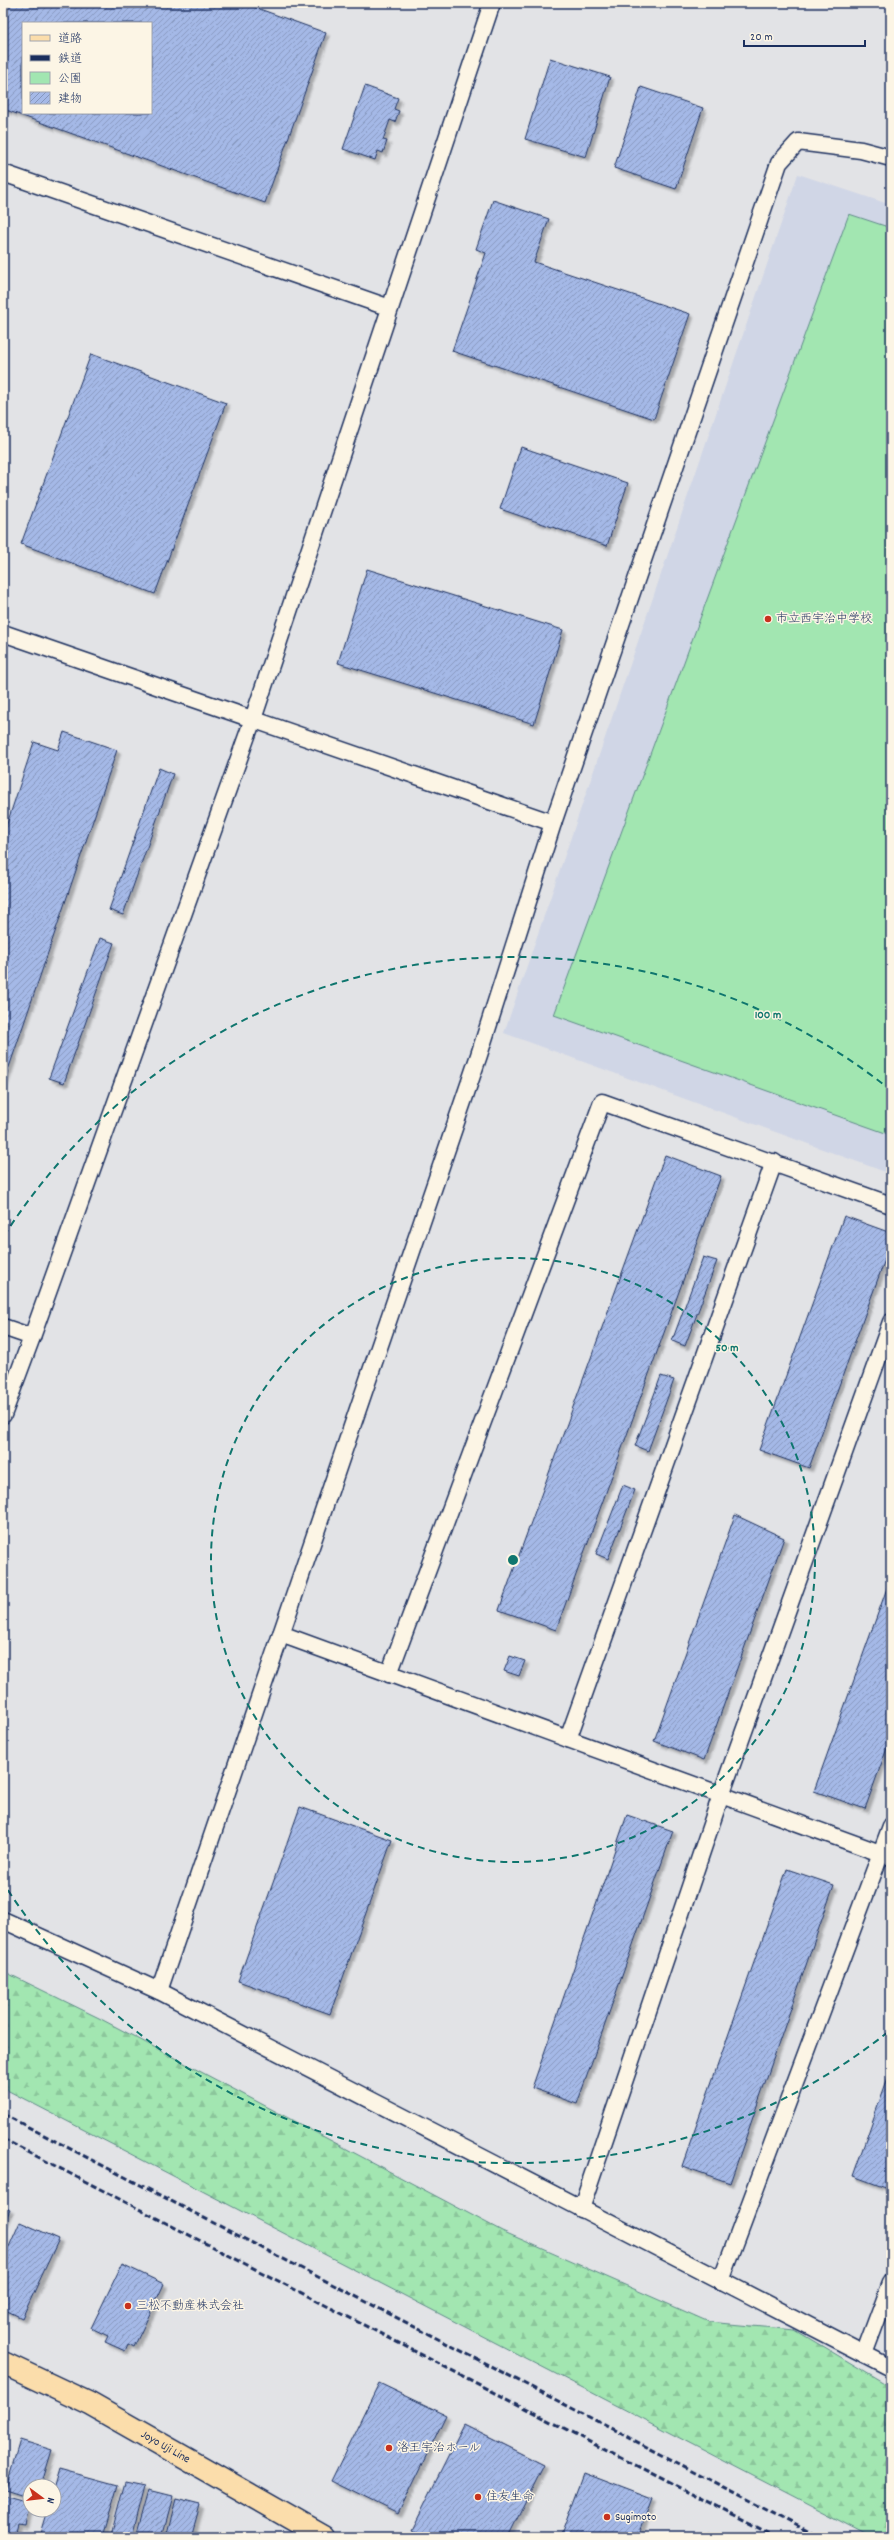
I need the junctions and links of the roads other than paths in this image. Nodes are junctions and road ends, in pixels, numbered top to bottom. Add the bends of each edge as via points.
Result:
1 (492, 3) edge
2 (891, 158) edge
3 (3, 173) edge
4 (390, 308) junction
5 (3, 633) edge
6 (253, 719) junction
7 (553, 823) junction
8 (774, 1162) junction
9 (891, 1205) edge
10 (891, 1322) edge
11 (3, 1327) edge
12 (32, 1337) junction
13 (3, 1415) edge
14 (280, 1634) junction
15 (389, 1674) junction
16 (568, 1739) junction
17 (721, 1795) junction
18 (891, 1826) edge
19 (886, 1855) edge
20 (3, 1920) edge
21 (159, 1991) junction
22 (581, 2208) junction
23 (721, 2280) junction
24 (891, 2282) edge
25 (864, 2354) junction
26 (3, 2363) edge
27 (891, 2368) edge
28 (324, 2537) edge

1 - 4 lane
2 - 7 lane via 860,150 798,142 779,163
3 - 4 lane
4 - 6 lane
5 - 6 lane
6 - 7 lane
6 - 12 lane
7 - 14 lane via 476,1063
8 - 9 lane
8 - 15 lane via 602,1102
8 - 16 lane
10 - 17 lane
11 - 12 lane
12 - 13 lane
14 - 15 lane
14 - 21 lane
15 - 16 lane
16 - 17 lane
17 - 19 lane
17 - 22 lane
18 - 19 lane
19 - 23 lane
20 - 21 lane
21 - 22 lane
22 - 23 lane
23 - 25 lane
24 - 25 lane
25 - 27 lane
26 - 28 main road, Joyo Uji Line via 90,2404

